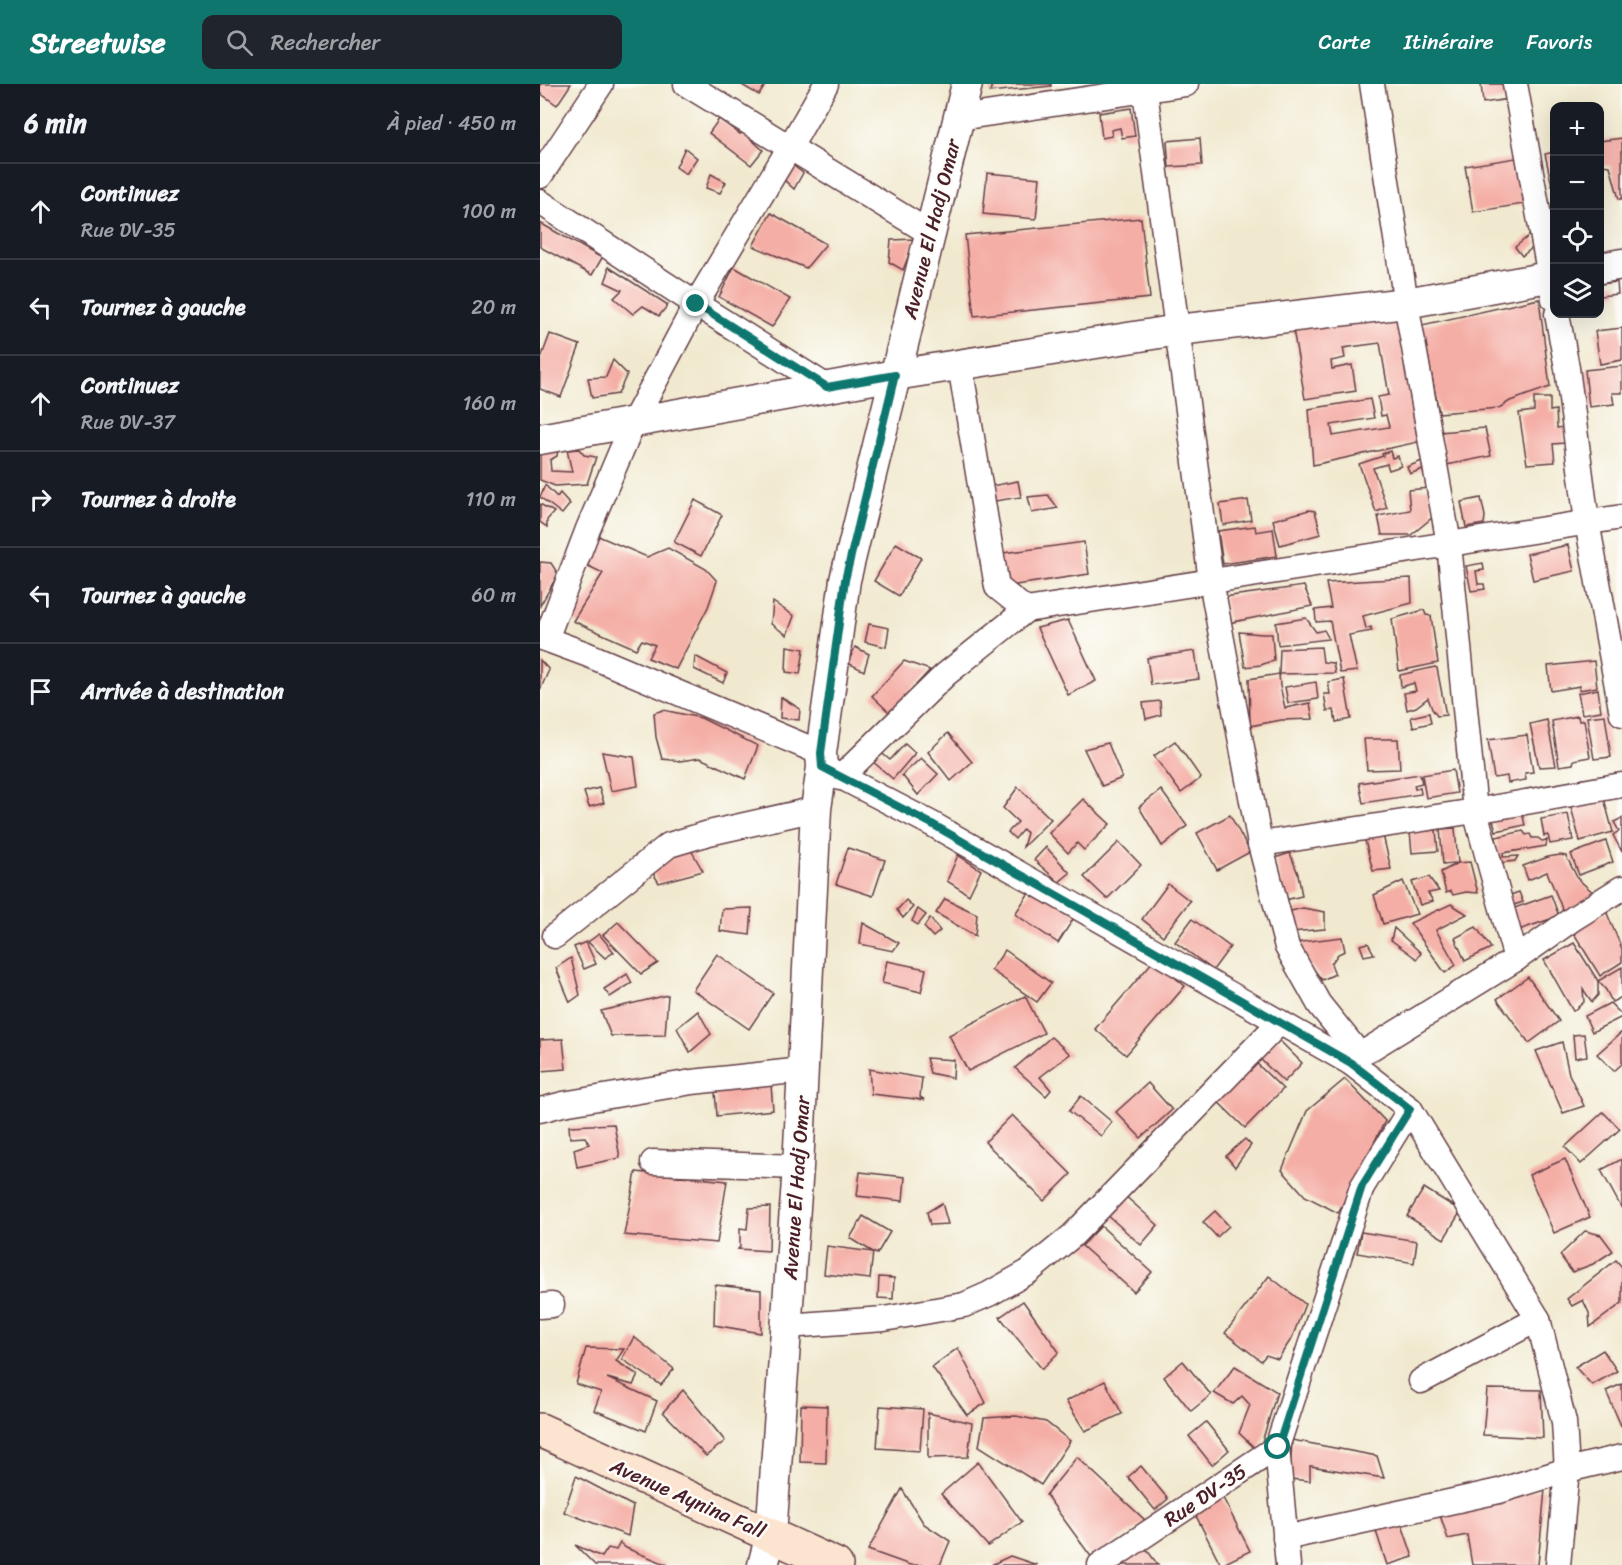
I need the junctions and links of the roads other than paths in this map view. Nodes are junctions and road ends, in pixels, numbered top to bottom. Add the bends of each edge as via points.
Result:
1 (601, 84) edge
2 (686, 84) edge
3 (826, 84) edge
4 (967, 84) edge
5 (1186, 84) edge
6 (1372, 84) edge
7 (1515, 84) edge
8 (1145, 87) edge
9 (959, 118) junction
10 (790, 147) junction
11 (540, 176) edge
12 (540, 202) edge
13 (930, 233) junction
14 (1622, 264) edge
15 (1604, 267) edge
16 (1550, 268) edge
17 (1550, 284) edge
18 (1406, 303) junction
19 (696, 304) junction
20 (1558, 318) edge
21 (1178, 330) junction
22 (960, 364) junction
23 (895, 375) junction
24 (827, 387) junction
25 (633, 423) junction
26 (540, 439) edge
27 (1622, 517) edge
28 (1587, 522) junction
29 (1449, 544) junction
30 (1210, 581) junction
31 (1026, 610) junction
32 (543, 638) edge
33 (1622, 714) edge
34 (828, 766) junction
35 (1622, 785) edge
36 (816, 809) junction
37 (1475, 811) junction
38 (1260, 844) junction
39 (1622, 888) edge
40 (555, 936) dead end
41 (1516, 959) junction
42 (1280, 1022) junction
43 (1356, 1059) junction
44 (803, 1070) junction
45 (1410, 1109) junction
46 (540, 1110) edge
47 (653, 1162) dead end
48 (798, 1167) junction
49 (1538, 1319) junction
50 (786, 1326) junction
51 (1421, 1381) dead end
52 (540, 1430) edge
53 (1278, 1447) junction
54 (1622, 1457) edge
55 (1568, 1470) junction
56 (1285, 1538) junction
57 (767, 1550) edge
58 (836, 1565) edge
59 (1100, 1565) edge
60 (1288, 1565) edge
61 (1558, 1565) edge

1 - 11 street
2 - 10 street
3 - 10 street
4 - 9 street, Avenue El Hadj Omar
5 - 8 street
6 - 18 street
7 - 16 street
8 - 9 street
8 - 21 street
9 - 13 street, Avenue El Hadj Omar
10 - 13 street
10 - 19 street
12 - 19 street
13 - 23 street, Avenue El Hadj Omar
14 - 15 street
17 - 18 street
18 - 21 street
18 - 29 street
19 - 24 street
19 - 25 street
20 - 28 street via 1568,368
21 - 22 street
21 - 30 street
22 - 23 street
22 - 31 street via 997,587
23 - 24 street
23 - 34 street, Avenue El Hadj Omar via 845,580
24 - 25 street
25 - 26 street
25 - 32 street
27 - 28 street
28 - 29 street
28 - 33 street
29 - 30 street
29 - 37 street
30 - 31 street
30 - 38 street
31 - 34 street
32 - 34 street via 586,654
34 - 36 street, Avenue El Hadj Omar
34 - 42 street
35 - 37 street
36 - 40 street via 669,845
36 - 44 street, Avenue El Hadj Omar
37 - 38 street
37 - 41 street
38 - 43 street via 1287,947
39 - 41 street
41 - 43 street
42 - 43 street
42 - 50 street via 1072,1236 1028,1272 964,1305 884,1319
43 - 45 street
44 - 46 street via 692,1082
44 - 48 street, Avenue El Hadj Omar
45 - 49 street
45 - 53 street via 1362,1186
47 - 48 street
48 - 50 street, Avenue El Hadj Omar
49 - 51 street
49 - 55 street via 1564,1422
50 - 57 street, Avenue El Hadj Omar
52 - 57 main road, Avenue Aynina Fall
53 - 56 street
53 - 59 street, Rue DV-35
54 - 55 street
55 - 56 street via 1499,1491
55 - 61 street
56 - 60 street
57 - 58 main road, Avenue Aynina Fall

